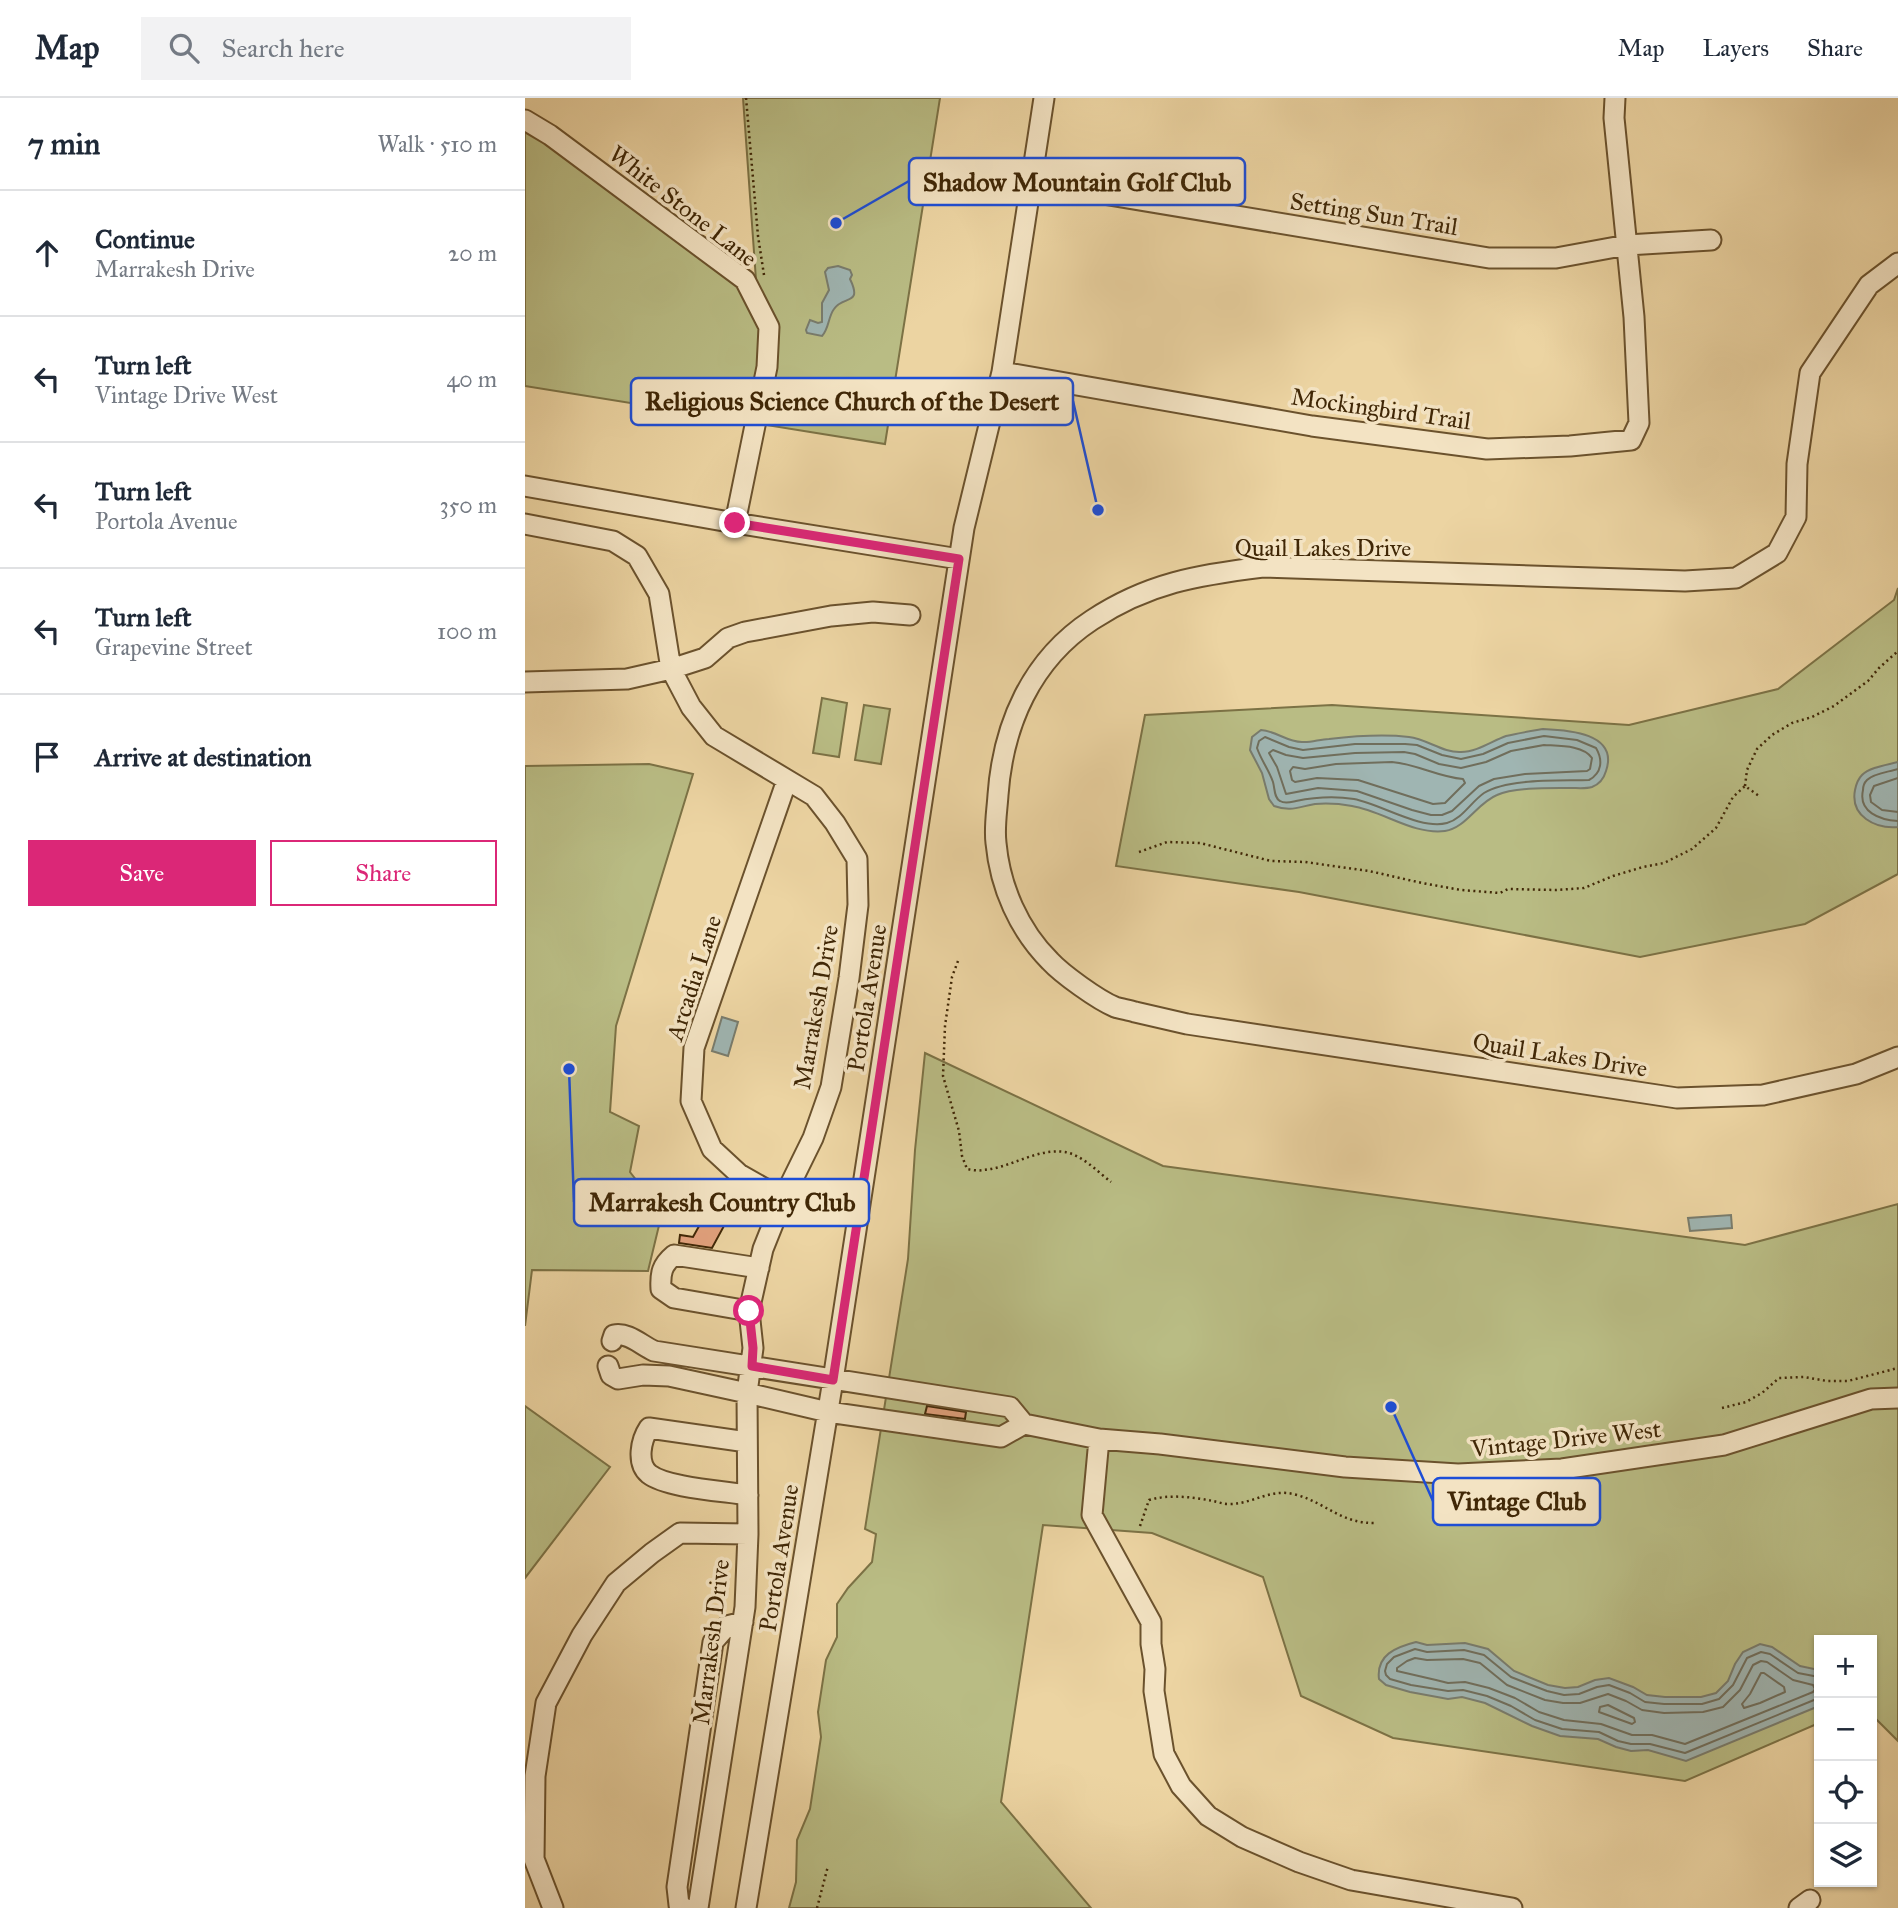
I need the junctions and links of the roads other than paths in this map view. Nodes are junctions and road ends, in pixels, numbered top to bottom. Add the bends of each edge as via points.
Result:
1 (1044, 98) edge
2 (1615, 98) edge
3 (525, 120) edge
4 (1031, 181) junction
5 (1711, 240) dead end
6 (1627, 246) junction
7 (1898, 263) edge
8 (1002, 372) junction
9 (525, 486) edge
10 (735, 523) junction
11 (525, 524) edge
12 (959, 559) junction
13 (910, 615) dead end
14 (671, 669) junction
15 (525, 682) edge
16 (787, 780) junction
17 (1898, 1058) edge
18 (783, 1199) junction
19 (758, 1268) junction
20 (749, 1311) junction
21 (612, 1341) dead end
22 (608, 1366) dead end
23 (752, 1366) junction
24 (833, 1380) junction
25 (747, 1393) junction
26 (1898, 1398) edge
27 (828, 1412) junction
28 (1024, 1424) junction
29 (1099, 1439) junction
30 (747, 1442) junction
31 (748, 1494) junction
32 (748, 1534) junction
33 (743, 1622) junction
34 (553, 1908) edge
35 (684, 1908) edge
36 (698, 1908) edge
37 (746, 1908) edge
38 (1512, 1908) edge

1 - 4 street, Portola Avenue
2 - 6 street via 1613,118
3 - 10 street, White Stone Lane via 745,280 769,327 767,367
4 - 6 street, Setting Sun Trail via 1489,258 1556,258
4 - 8 street, Portola Avenue
5 - 6 street, Setting Sun Trail
6 - 8 street, Mockingbird Trail via 1639,423 1631,440 1487,449 1312,426
7 - 17 street, Quail Lakes Drive via 1869,285 1809,373 1797,464 1796,517 1777,553 1736,578 1263,567 1209,573 1158,586 1090,621 1039,670 1008,733 996,841 1007,893 1031,941 1073,981 1126,1010 1187,1024 1677,1098 1763,1095 1856,1074
8 - 12 street, Portola Avenue
9 - 10 street
10 - 12 street
11 - 14 street, Marrakesh Drive via 613,541 637,556 659,594
12 - 24 street, Portola Avenue
13 - 14 street via 831,616 745,632 728,638 705,657
14 - 15 street via 627,679
14 - 16 street, Marrakesh Drive via 691,706 715,736
16 - 18 street, Marrakesh Drive via 814,796 857,859 858,905 831,1087 813,1138
16 - 18 street, Arcadia Lane via 694,1048 691,1101 712,1149 739,1174
18 - 19 street, Marrakesh Drive
19 - 20 street, Marrakesh Drive
19 - 20 street via 674,1255 665,1262 660,1277 661,1289 674,1298
20 - 23 street, Marrakesh Drive
21 - 23 street, Vintage Drive West via 620,1334 654,1351
22 - 25 street via 618,1379 669,1376
23 - 24 street, Vintage Drive West
23 - 25 street, Marrakesh Drive
24 - 27 street, Portola Avenue
24 - 28 street, Vintage Drive West via 1010,1407
25 - 27 street
25 - 30 street, Marrakesh Drive
26 - 29 street, Vintage Drive West via 1871,1399 1724,1445 1562,1469 1458,1474 1345,1467
27 - 28 street via 1001,1437
27 - 37 street, Portola Avenue
28 - 29 street, Vintage Drive West
29 - 38 street via 1092,1516 1151,1622 1162,1744 1181,1786 1208,1816 1299,1862 1351,1880
30 - 31 street, Marrakesh Drive
30 - 31 street via 649,1428 643,1436 641,1462 649,1474 675,1485
31 - 32 street, Marrakesh Drive
32 - 33 street, Marrakesh Drive
32 - 34 street via 680,1533 616,1583 546,1703 535,1776 534,1859
33 - 35 street via 727,1626 713,1642 677,1887 679,1905
33 - 36 street, Marrakesh Drive

